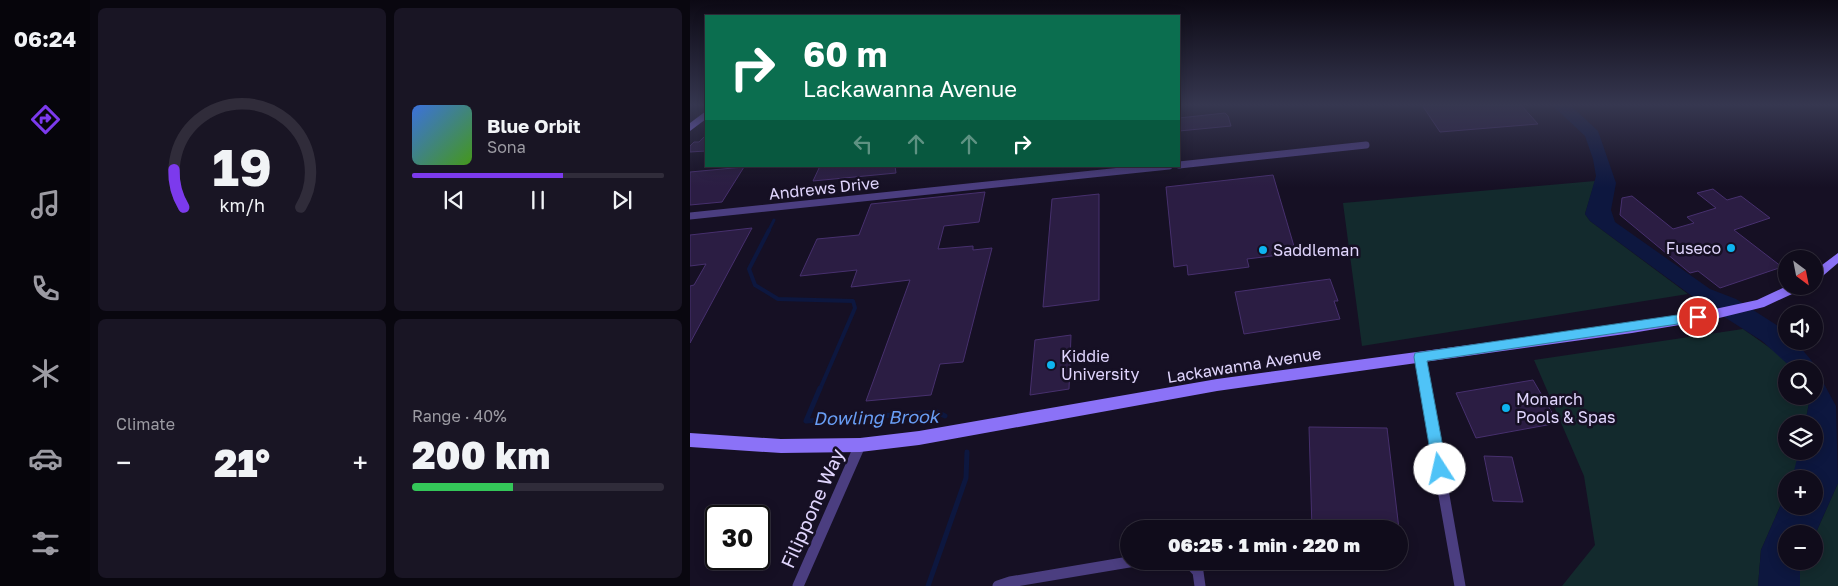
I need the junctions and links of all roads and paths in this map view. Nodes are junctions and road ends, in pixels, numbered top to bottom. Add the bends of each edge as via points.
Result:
1 (1366, 145) dead end
2 (1180, 165) edge
3 (1159, 167) edge
4 (690, 216) edge
5 (1838, 257) edge
6 (1823, 270) edge
7 (1780, 295) edge
8 (1420, 357) junction
9 (690, 440) edge
10 (860, 445) junction
11 (1120, 564) edge
12 (1196, 570) edge
13 (798, 586) edge
14 (998, 586) edge
15 (1200, 586) edge
16 (1460, 586) edge

1 - 2 street
3 - 4 street, Andrews Drive
5 - 6 street
7 - 8 street, Lackawanna Avenue via 1760,304 1715,314
8 - 10 street, Lackawanna Avenue via 1217,385 919,438
8 - 16 street
9 - 10 street, Lackawanna Avenue via 781,446
10 - 13 street, Filippone Way
11 - 14 street
12 - 15 street

